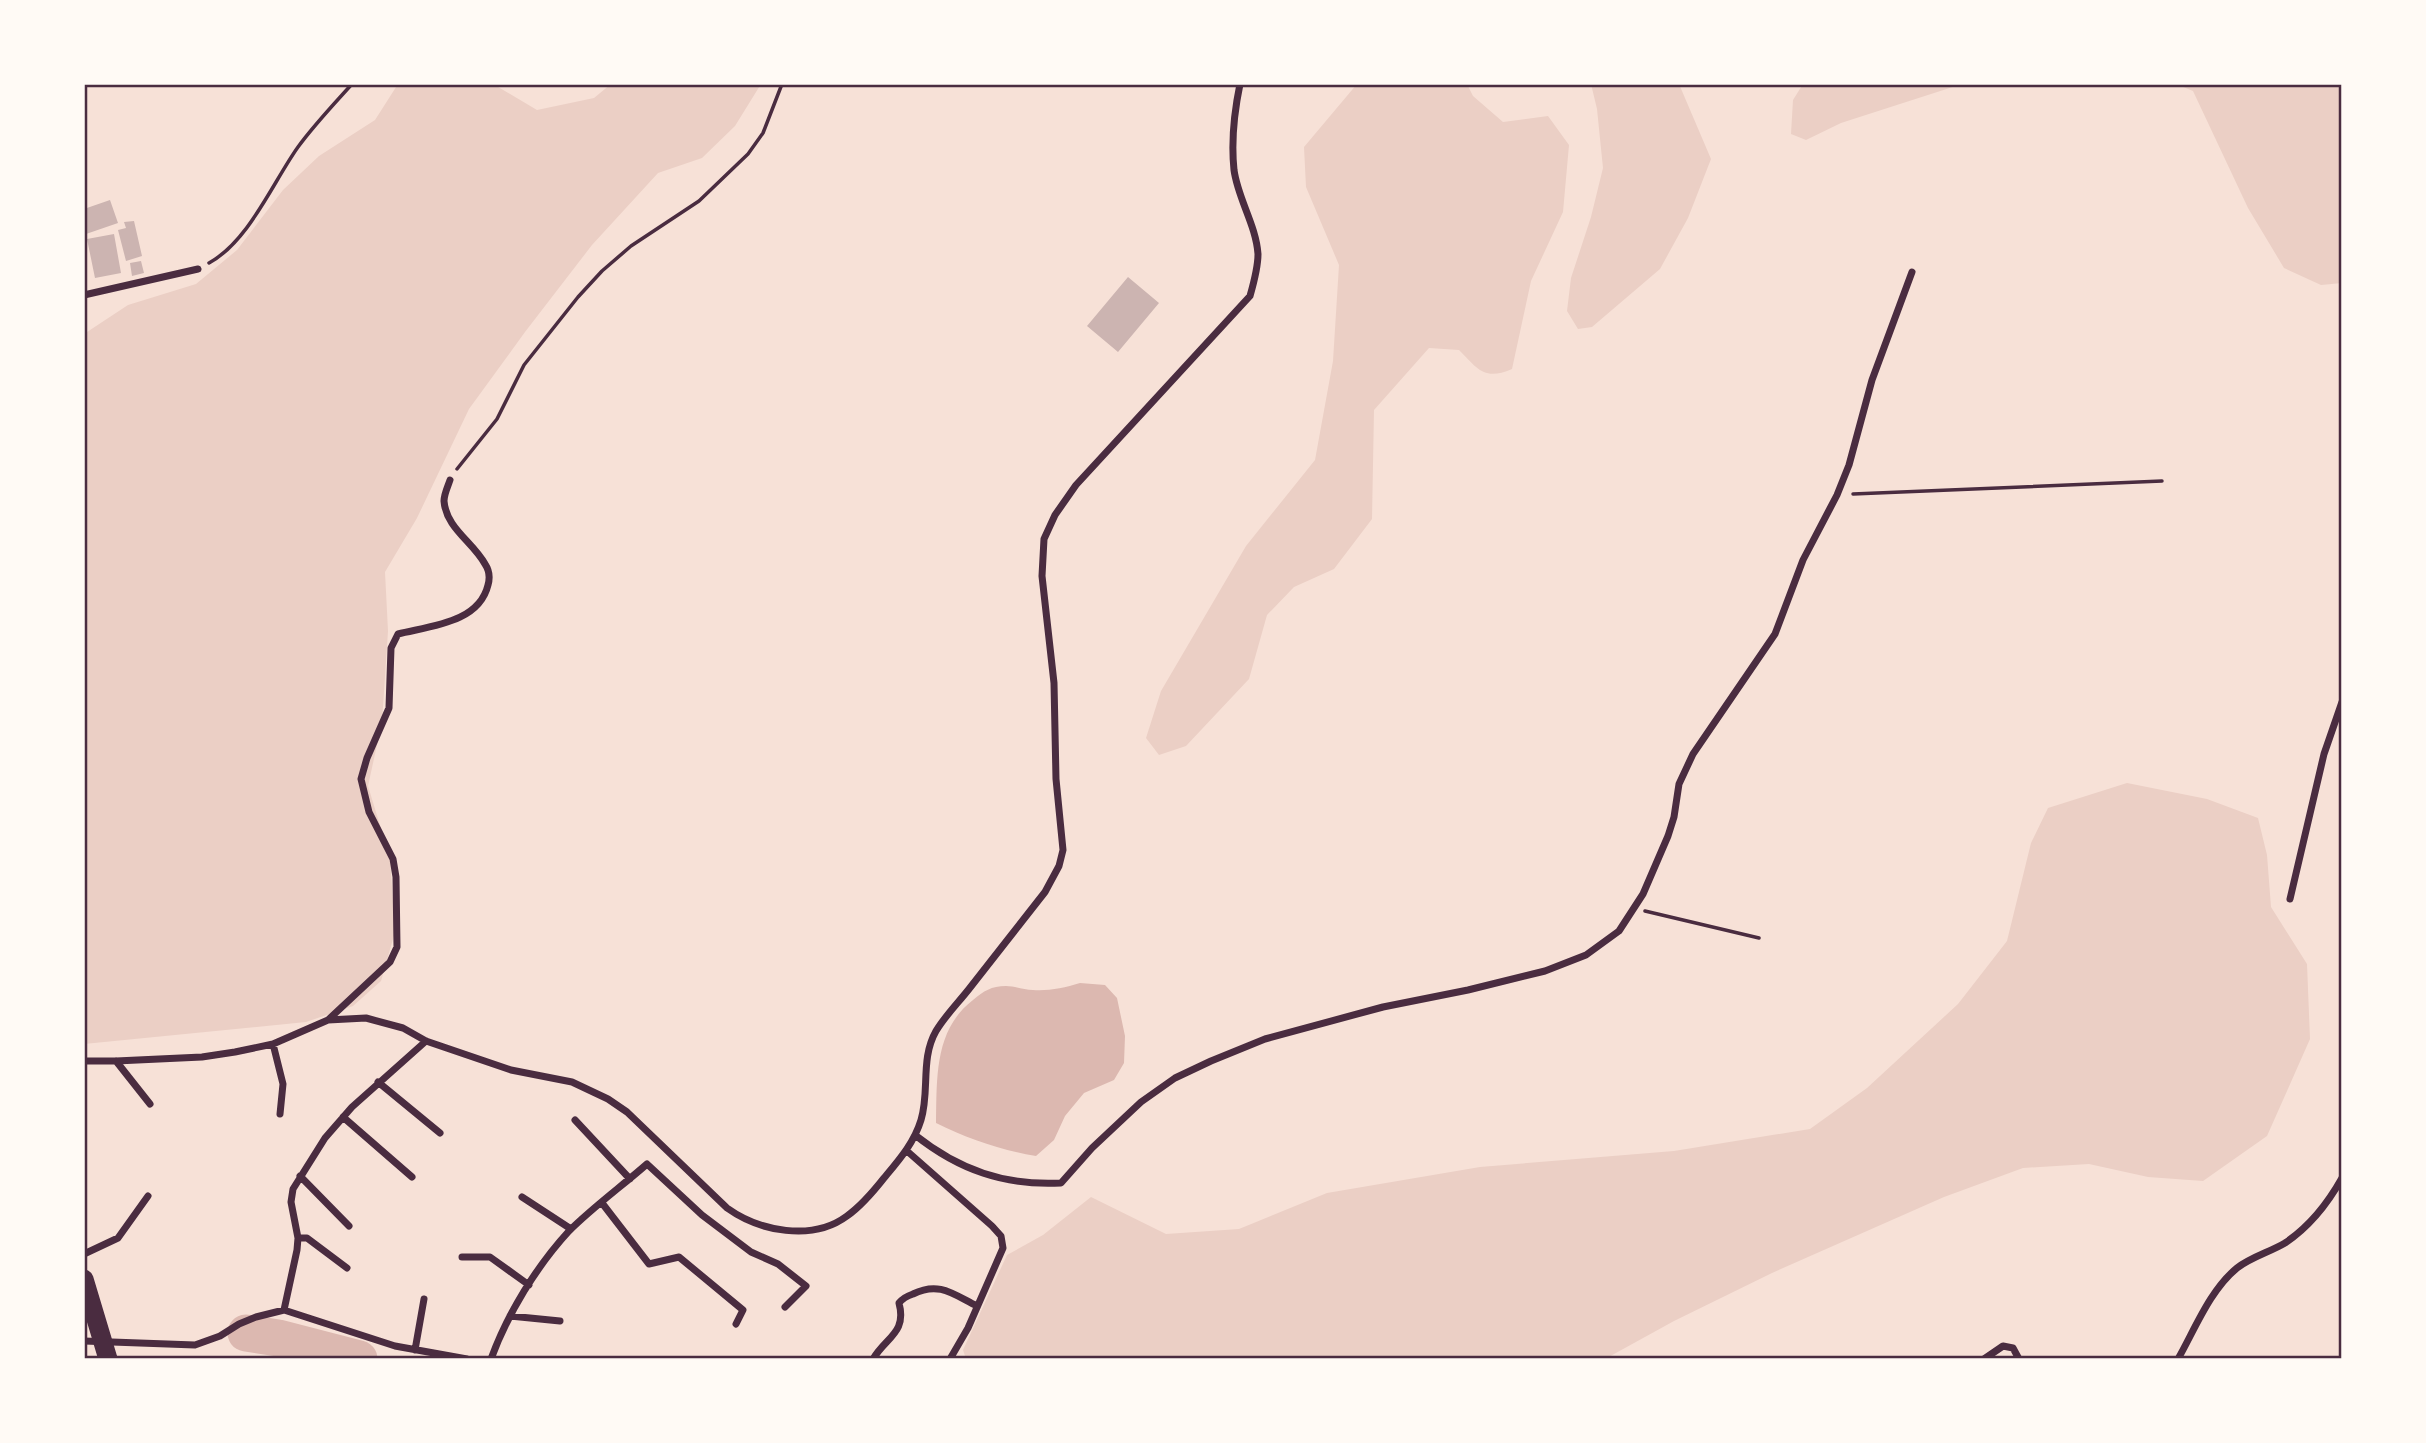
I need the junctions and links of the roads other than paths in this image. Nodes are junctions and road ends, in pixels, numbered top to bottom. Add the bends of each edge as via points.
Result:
1 (1240, 84) edge
2 (198, 269) road end
3 (1912, 272) dead end
4 (84, 295) edge
5 (450, 480) road end
6 (2342, 702) edge
7 (2290, 899) dead end
8 (328, 1020) junction
9 (426, 1041) junction
10 (273, 1044) junction
11 (84, 1060) edge
12 (116, 1061) junction
13 (378, 1082) junction
14 (150, 1104) dead end
15 (280, 1114) dead end
16 (343, 1117) junction
17 (575, 1120) dead end
18 (440, 1133) dead end
19 (915, 1135) junction
20 (907, 1151) junction
21 (300, 1175) junction
22 (412, 1177) dead end
23 (2342, 1178) edge
24 (630, 1179) junction
25 (148, 1196) dead end
26 (522, 1197) dead end
27 (602, 1203) junction
28 (349, 1226) dead end
29 (571, 1229) junction
30 (298, 1238) junction
31 (84, 1254) edge
32 (462, 1257) dead end
33 (347, 1268) dead end
34 (84, 1279) edge
35 (529, 1285) junction
36 (424, 1299) dead end
37 (976, 1306) junction
38 (785, 1307) dead end
39 (284, 1310) junction
40 (510, 1316) junction
41 (560, 1321) dead end
42 (736, 1324) dead end
43 (84, 1341) edge
44 (106, 1350) edge
45 (415, 1350) junction
46 (467, 1359) edge
47 (491, 1359) edge
48 (873, 1359) edge
49 (950, 1359) edge
50 (1984, 1359) edge
51 (2019, 1359) edge
52 (2178, 1359) edge

1 - 19 street via 1234,113 1235,172 1258,252 1250,296 1076,485 1044,539 1042,576 1054,683 1063,850 1045,892 935,1033
2 - 4 street
3 - 19 street via 1837,495 1803,561 1774,634 1693,754 1679,784 1668,836 1643,894 1619,931 1586,955 1545,971 1372,1010 1265,1039 1211,1061 1142,1102 1061,1182 1033,1184 993,1176 961,1165
5 - 8 street via 444,499 449,519 490,577 486,593 469,613 398,634 391,648 389,708 361,779 369,812 393,859 397,947 390,962
6 - 7 street via 2324,754
8 - 9 street via 366,1018 403,1028
8 - 10 street
9 - 13 street
9 - 20 street via 511,1070 572,1082 608,1099 727,1208 758,1226 803,1231 829,1227 865,1200
10 - 12 street via 202,1057
10 - 15 street via 283,1084
11 - 12 street
12 - 14 street
13 - 16 street
13 - 18 street
16 - 21 street
16 - 22 street
17 - 24 street
19 - 20 street
20 - 37 street via 1001,1236 1003,1248
21 - 28 street
21 - 30 street via 291,1202
23 - 52 street via 2323,1208 2295,1234 2225,1280
24 - 27 street
24 - 38 street via 647,1164 702,1215 806,1286
25 - 31 street via 118,1238
26 - 29 street
27 - 29 street
27 - 42 street via 649,1264 679,1257 743,1311
29 - 35 street
30 - 33 street via 307,1238
30 - 39 street
32 - 35 street via 490,1257
34 - 44 highway
35 - 40 street
36 - 45 street
37 - 48 street via 932,1287 902,1298 898,1330
37 - 49 street
39 - 44 street via 256,1317 195,1345
39 - 45 street
40 - 41 street
40 - 47 street
43 - 44 street
45 - 46 street
50 - 51 street via 2003,1346 2013,1348

